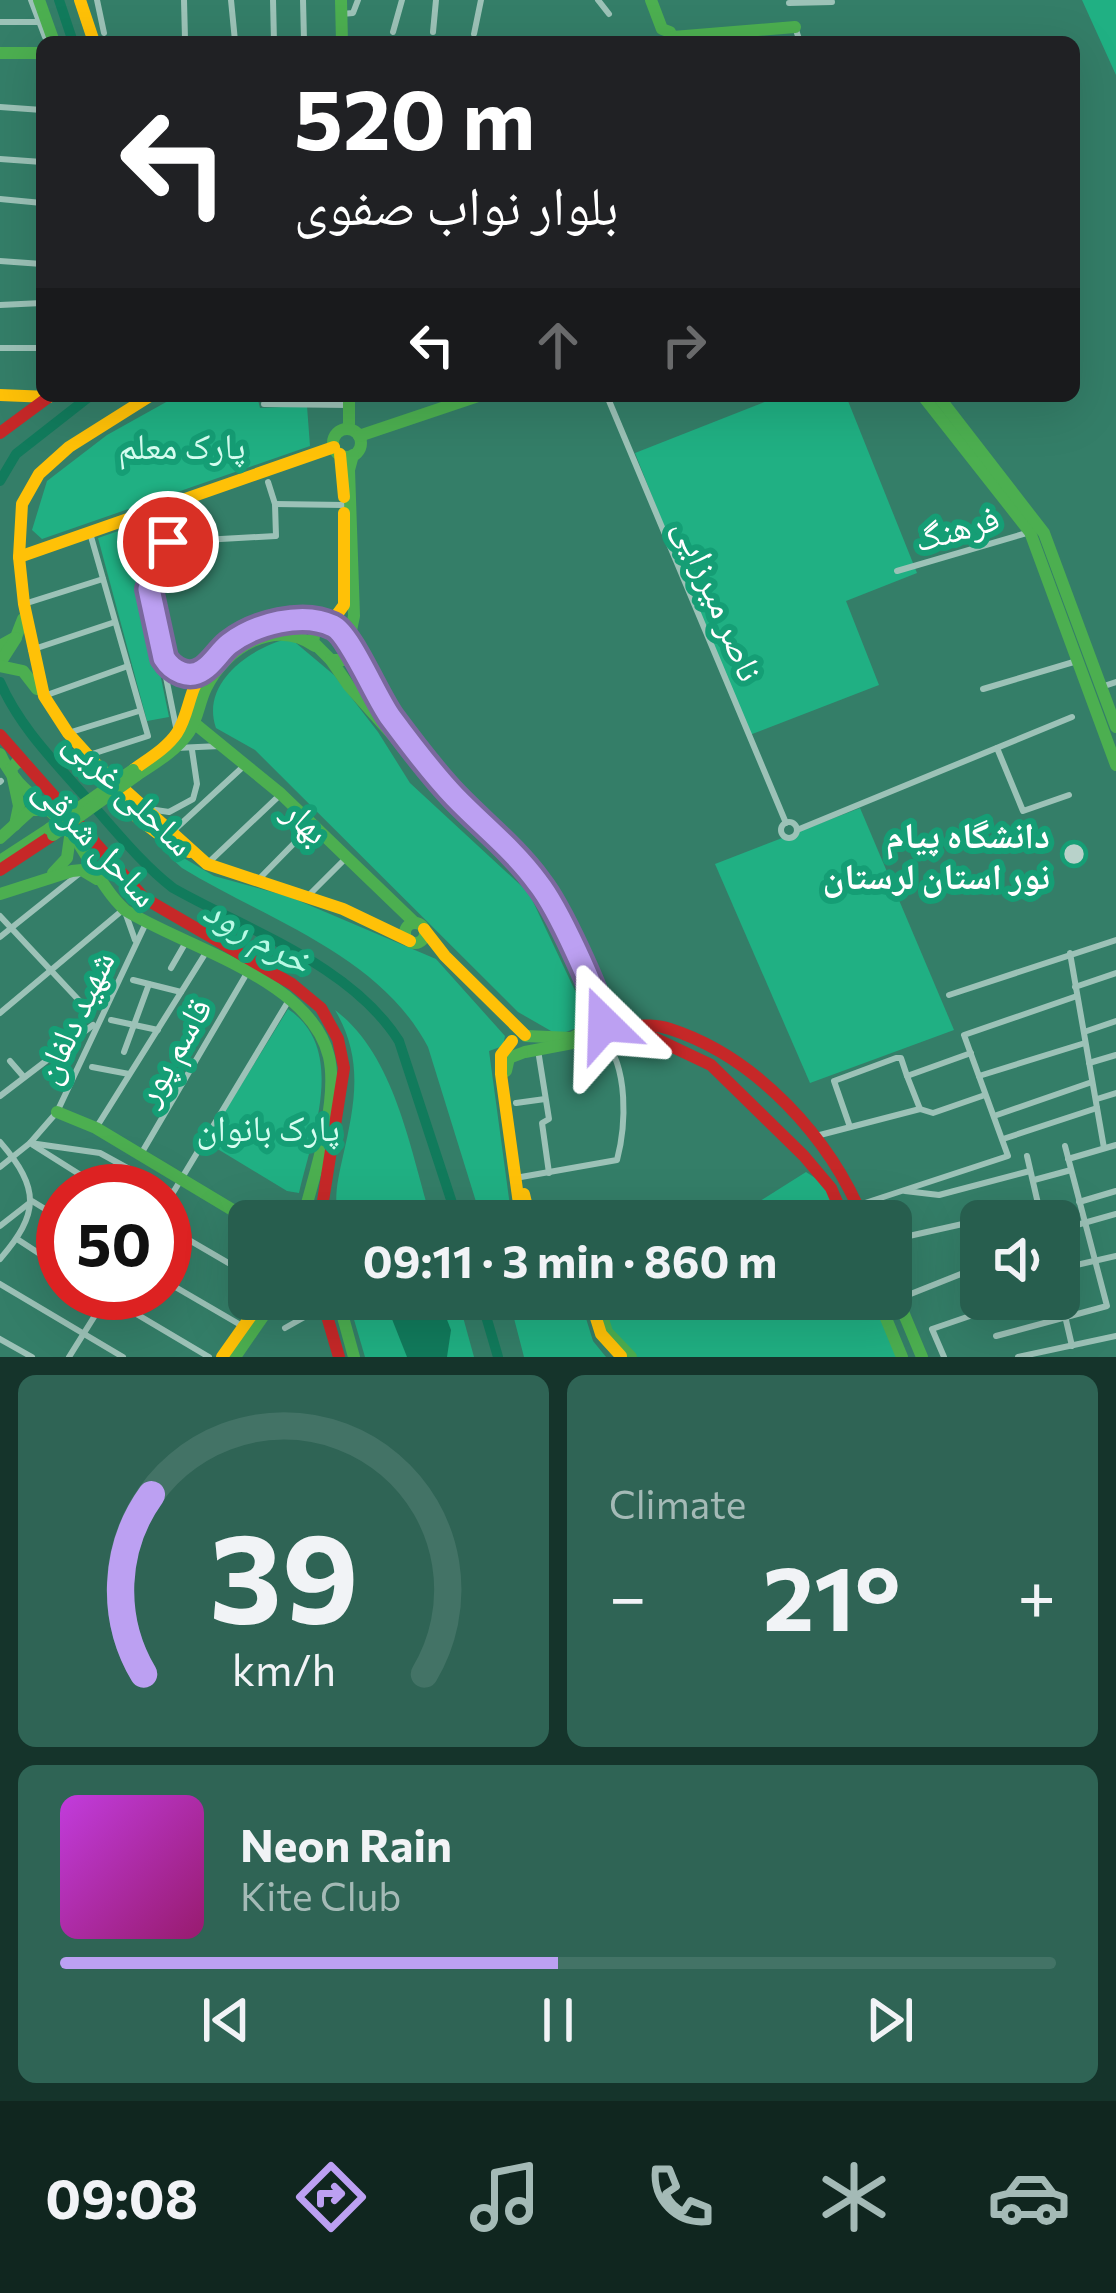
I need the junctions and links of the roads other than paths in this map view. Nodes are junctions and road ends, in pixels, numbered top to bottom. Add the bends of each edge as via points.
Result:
1 (35, 0) edge
2 (80, 0) edge
3 (97, 0) edge
4 (184, 0) edge
5 (231, 0) edge
6 (273, 0) edge
7 (303, 0) edge
8 (358, 0) edge
9 (402, 0) edge
10 (436, 0) edge
11 (481, 0) edge
12 (601, 0) edge
13 (651, 0) edge
14 (832, 2) edge
15 (789, 4) dead end
16 (341, 7) edge
17 (609, 14) dead end
18 (0, 22) edge
19 (40, 22) junction
20 (795, 27) joint
21 (393, 32) dead end
22 (433, 32) dead end
23 (474, 34) dead end
24 (48, 36) edge
25 (49, 36) edge
26 (98, 36) edge
27 (99, 36) edge
28 (184, 36) edge
29 (236, 36) edge
30 (274, 36) edge
31 (304, 36) edge
32 (669, 36) edge
33 (753, 36) edge
34 (798, 36) edge
35 (36, 52) edge
36 (0, 53) edge
37 (0, 106) edge
38 (36, 109) edge
39 (0, 159) edge
40 (36, 162) edge
41 (0, 199) edge
42 (36, 202) edge
43 (0, 261) edge
44 (36, 264) edge
45 (36, 303) edge
46 (0, 305) edge
47 (0, 348) edge
48 (36, 348) edge
49 (0, 394) edge
50 (36, 395) edge
51 (41, 402) edge
52 (140, 402) edge
53 (306, 402) edge
54 (349, 402) edge
55 (432, 402) edge
56 (458, 402) edge
57 (610, 402) edge
58 (927, 402) edge
59 (943, 402) edge
60 (264, 404) dead end
61 (432, 407) dead end
62 (0, 433) edge
63 (354, 433) junction
64 (342, 452) junction
65 (268, 482) dead end
66 (275, 504) junction
67 (344, 505) junction
68 (134, 518) junction
69 (1030, 532) junction
70 (90, 533) junction
71 (19, 556) junction
72 (897, 571) dead end
73 (103, 579) junction
74 (149, 589) junction
75 (1061, 597) junction
76 (21, 621) junction
77 (115, 622) junction
78 (326, 625) junction
79 (349, 641) junction
80 (0, 646) edge
81 (316, 646) junction
82 (31, 650) junction
83 (164, 658) junction
84 (331, 660) junction
85 (1077, 661) junction
86 (0, 665) edge
87 (128, 666) junction
88 (205, 669) junction
89 (362, 672) junction
90 (1116, 682) edge
91 (349, 686) junction
92 (1101, 687) junction
93 (983, 689) dead end
94 (44, 696) junction
95 (139, 711) junction
96 (1072, 717) dead end
97 (194, 723) junction
98 (1115, 723) edge
99 (68, 733) junction
100 (177, 733) junction
101 (0, 735) edge
102 (224, 745) junction
103 (176, 748) junction
104 (997, 748) junction
105 (192, 750) junction
106 (0, 754) edge
107 (91, 759) junction
108 (26, 763) junction
109 (246, 764) junction
110 (1116, 765) edge
111 (135, 773) junction
112 (4, 781) edge
113 (281, 794) junction
114 (1069, 795) dead end
115 (146, 808) junction
116 (52, 810) junction
117 (786, 823) junction
118 (313, 824) junction
119 (15, 825) junction
120 (71, 830) junction
121 (797, 830) junction
122 (172, 833) junction
123 (0, 838) edge
124 (346, 858) junction
125 (203, 860) junction
126 (0, 865) edge
127 (82, 871) junction
128 (51, 875) junction
129 (99, 880) junction
130 (257, 881) junction
131 (0, 894) edge
132 (308, 896) junction
133 (397, 907) junction
134 (124, 909) junction
135 (166, 911) junction
136 (0, 916) edge
137 (381, 924) junction
138 (152, 926) junction
139 (191, 926) junction
140 (417, 926) junction
141 (10, 928) junction
142 (0, 937) edge
143 (1116, 940) edge
144 (184, 941) junction
145 (412, 942) junction
146 (136, 944) junction
147 (207, 951) junction
148 (1070, 952) junction
149 (445, 956) junction
150 (171, 968) dead end
151 (50, 972) junction
152 (1116, 973) edge
153 (247, 974) junction
154 (133, 980) dead end
155 (149, 984) junction
156 (1076, 991) junction
157 (181, 992) junction
158 (949, 995) dead end
159 (289, 1000) junction
160 (88, 1010) dead end
161 (0, 1013) edge
162 (111, 1019) dead end
163 (1116, 1021) edge
164 (96, 1022) junction
165 (131, 1024) junction
166 (599, 1029) junction
167 (158, 1030) junction
168 (1084, 1032) junction
169 (519, 1037) junction
170 (1085, 1042) junction
171 (124, 1052) dead end
172 (529, 1052) junction
173 (971, 1053) junction
174 (1116, 1055) edge
175 (10, 1060) dead end
176 (1089, 1063) junction
177 (92, 1067) dead end
178 (130, 1074) junction
179 (908, 1076) junction
180 (980, 1076) junction
181 (23, 1077) junction
182 (0, 1079) edge
183 (1092, 1082) junction
184 (8, 1090) junction
185 (1116, 1093) edge
186 (986, 1095) junction
187 (0, 1096) edge
188 (544, 1100) junction
189 (516, 1103) dead end
190 (1096, 1104) junction
191 (920, 1109) junction
192 (57, 1112) junction
193 (794, 1115) junction
194 (994, 1116) junction
195 (850, 1127) junction
196 (96, 1128) junction
197 (778, 1130) junction
198 (816, 1136) junction
199 (1002, 1140) junction
200 (0, 1142) edge
201 (30, 1143) junction
202 (1116, 1145) edge
203 (1065, 1146) dead end
204 (1104, 1148) junction
205 (141, 1154) junction
206 (1027, 1156) dead end
207 (13, 1157) junction
208 (1068, 1159) junction
209 (63, 1164) edge
210 (120, 1164) edge
211 (159, 1164) edge
212 (191, 1164) edge
213 (0, 1167) edge
214 (1071, 1170) junction
215 (549, 1173) junction
216 (1031, 1176) junction
217 (521, 1177) junction
218 (192, 1183) edge
219 (902, 1191) junction
220 (1116, 1191) edge
221 (307, 1200) edge
222 (323, 1200) edge
223 (518, 1200) edge
224 (526, 1200) edge
225 (835, 1200) edge
226 (855, 1200) edge
227 (873, 1200) edge
228 (1037, 1200) edge
229 (1078, 1200) edge
230 (32, 1202) junction
231 (1080, 1202) edge
232 (36, 1204) edge
233 (228, 1206) edge
234 (1080, 1206) edge
235 (1116, 1214) edge
236 (1085, 1223) junction
237 (1080, 1224) edge
238 (960, 1225) edge
239 (0, 1226) edge
240 (912, 1235) edge
241 (17, 1239) junction
242 (192, 1242) edge
243 (36, 1251) edge
244 (1116, 1256) edge
245 (0, 1259) edge
246 (1095, 1262) junction
247 (228, 1263) edge
248 (1080, 1265) edge
249 (960, 1274) edge
250 (0, 1284) edge
251 (912, 1293) edge
252 (192, 1297) edge
253 (1116, 1297) edge
254 (1105, 1300) junction
255 (1080, 1312) edge
256 (960, 1319) edge
257 (91, 1320) edge
258 (149, 1320) edge
259 (249, 1320) edge
260 (260, 1320) edge
261 (297, 1320) edge
262 (328, 1320) edge
263 (344, 1320) edge
264 (598, 1320) edge
265 (602, 1320) edge
266 (887, 1320) edge
267 (907, 1320) edge
268 (1051, 1320) edge
269 (1066, 1320) edge
270 (244, 1327) junction
271 (285, 1328) dead end
272 (84, 1333) junction
273 (996, 1336) dead end
274 (1116, 1336) edge
275 (0, 1339) edge
276 (1072, 1346) junction
277 (1033, 1356) edge
278 (32, 1357) edge
279 (69, 1357) edge
280 (123, 1357) edge
281 (209, 1357) edge
282 (222, 1357) edge
283 (235, 1357) edge
284 (339, 1357) edge
285 (354, 1357) edge
286 (621, 1357) edge
287 (631, 1357) edge
288 (902, 1357) edge
289 (922, 1357) edge
290 (944, 1357) edge
291 (1018, 1357) edge

1 - 19 street
1 - 25 main road
2 - 26 main road
3 - 27 street
4 - 28 street
5 - 29 street
6 - 30 street
7 - 31 street
8 - 16 street via 353,13
9 - 21 street
10 - 22 street
11 - 23 street
12 - 17 street
13 - 32 main road
14 - 15 street
18 - 19 street
19 - 24 street
20 - 33 main road
20 - 34 street
35 - 36 main road
37 - 38 street
39 - 40 street
41 - 42 street
43 - 44 street
45 - 46 street
47 - 48 street
49 - 50 main road
51 - 62 main road
52 - 71 main road, ساحلی غربی via 39,474 22,504
53 - 60 street
54 - 63 main road
55 - 61 street
56 - 63 main road
57 - 117 street, ناصر میرزایی
58 - 69 main road
59 - 75 main road via 1037,522
63 - 64 main road via 361,445
63 - 64 main road via 336,434
64 - 67 main road
64 - 68 main road
64 - 79 main road via 349,470
65 - 66 street
66 - 67 street
66 - 74 street via 276,536 168,542
67 - 78 main road via 344,605
68 - 70 main road
68 - 74 street
69 - 72 street, فرهنگ
69 - 75 main road
70 - 71 main road
70 - 73 street
71 - 76 main road, ساحلی غربی
73 - 76 street
73 - 77 street
74 - 83 street
75 - 85 main road
75 - 92 main road
76 - 80 main road
76 - 82 main road, ساحلی غربی
76 - 86 main road
77 - 82 street
77 - 87 street
78 - 79 main road
78 - 81 main road via 313,634
78 - 88 main road via 255,628
79 - 84 main road via 347,657
79 - 89 main road
81 - 84 main road
81 - 97 main road via 284,632 235,652 206,688
82 - 94 main road, ساحلی غربی
83 - 88 street via 181,673
83 - 100 street
84 - 91 main road
85 - 93 street
85 - 110 main road
86 - 94 main road via 17,666
87 - 94 street
87 - 95 street
88 - 100 main road
89 - 91 main road via 351,671
89 - 166 main road via 453,795 541,886 596,1000
90 - 92 street
91 - 166 main road via 538,890
92 - 98 main road
94 - 99 main road, ساحلی غربی
95 - 99 street
95 - 107 street via 148,736
96 - 104 street
97 - 102 main road, بهار
97 - 103 main road
99 - 107 main road, ساحلی غربی
100 - 111 main road
101 - 108 main road, ساحل شرقی
102 - 105 street
102 - 109 main road, بهار
103 - 105 street
103 - 111 main road
104 - 114 street via 1023,811
104 - 121 street
105 - 115 street via 193,799 169,812
106 - 112 main road
107 - 115 main road, ساحلی غربی
107 - 125 main road via 152,831
108 - 112 main road via 14,762
108 - 135 main road, ساحل شرقی via 132,886
109 - 113 main road, بهار
109 - 122 street
111 - 126 main road, bridge
112 - 116 main road
112 - 119 main road via 19,806
113 - 118 main road, بهار
113 - 125 street
115 - 122 main road, ساحلی غربی
116 - 119 main road via 35,809
116 - 120 main road
117 - 121 street
117 - 121 street via 786,838
118 - 124 main road, بهار
118 - 130 street
119 - 123 main road
120 - 128 main road via 67,858
120 - 129 main road
122 - 125 main road, ساحلی غربی
124 - 132 street
124 - 133 main road, بهار
125 - 130 main road, ساحلی غربی
127 - 128 main road
127 - 129 main road
127 - 141 street
128 - 131 main road
129 - 134 main road
130 - 132 main road, ساحلی غربی
132 - 137 main road, ساحلی غربی
133 - 137 main road via 397,918
133 - 140 main road, بهار
134 - 138 main road
134 - 146 street, شهید دلفان
134 - 151 street
135 - 138 main road via 174,924
135 - 139 main road, ساحل شرقی
136 - 141 street
137 - 140 main road
137 - 145 main road, ساحلی غربی
138 - 144 main road
138 - 146 street
139 - 144 main road via 176,929
139 - 222 main road, ساحل شرقی via 292,984 331,1023 344,1083
140 - 145 main road via 405,933
140 - 149 main road, بهار
141 - 142 street
141 - 151 street
143 - 148 street
144 - 147 main road
144 - 150 street
145 - 149 main road, ساحلی غربی
146 - 164 street, شهید دلفان
147 - 153 main road
147 - 157 street
148 - 156 street
148 - 158 street
149 - 169 main road, بهار
151 - 160 street
151 - 161 street
152 - 156 street
153 - 159 main road
153 - 205 street, قاسم پور
154 - 155 street
155 - 157 street
155 - 165 street
156 - 168 street
156 - 173 street via 964,1035
157 - 167 street
159 - 212 street
159 - 221 main road via 318,1028 330,1068
162 - 165 street
163 - 168 street
164 - 181 street
164 - 192 street, شهید دلفان
165 - 167 street
165 - 171 street
166 - 169 main road
166 - 172 main road
166 - 193 main road via 667,1028 709,1044
166 - 197 main road via 654,1038 711,1065
166 - 215 street via 616,1063 624,1119 617,1160
167 - 178 street
168 - 170 street
169 - 172 main road, بهار via 514,1049
169 - 223 main road via 501,1055
170 - 176 street
170 - 180 street
172 - 188 street
172 - 217 main road via 506,1061
173 - 179 street
173 - 180 street
174 - 176 street
175 - 181 street
176 - 183 street
177 - 178 street
178 - 196 street
179 - 191 street
179 - 195 street via 896,1058 833,1081
180 - 186 street
181 - 184 street
182 - 184 street
183 - 190 street
183 - 194 street
184 - 187 street
185 - 190 street
186 - 191 street via 933,1113
186 - 194 street
188 - 189 street
188 - 215 street
190 - 199 street
190 - 204 street
191 - 195 street
192 - 196 main road
192 - 201 street, شهید دلفان
193 - 197 main road
193 - 198 main road
194 - 199 street
195 - 198 street
196 - 205 main road
197 - 225 main road
198 - 226 main road
199 - 219 street via 1008,1156
200 - 207 street
201 - 207 street, شهید دلفان
201 - 209 street
201 - 210 street via 100,1153
202 - 204 street
203 - 208 street
204 - 208 street
205 - 211 main road
206 - 216 street
207 - 213 street, شهید دلفان
207 - 230 street
208 - 214 street
214 - 216 street
214 - 229 street
215 - 217 street
216 - 219 street via 939,1195
216 - 228 street
217 - 224 main road
218 - 233 main road
219 - 227 street
220 - 231 street
230 - 232 street
230 - 239 street
230 - 241 street
234 - 236 street
235 - 236 street
236 - 237 street
236 - 246 street
238 - 240 street
241 - 243 street
241 - 245 street
242 - 247 street
244 - 246 street
246 - 248 street
246 - 254 street
249 - 251 street
250 - 272 street
252 - 270 street
253 - 254 street
254 - 255 street via 1107,1306
256 - 290 street via 932,1329
257 - 272 street
258 - 281 street
259 - 270 main road
260 - 283 main road
261 - 271 street
262 - 284 main road
263 - 285 main road
264 - 286 main road
265 - 287 main road
266 - 288 main road
267 - 289 main road
268 - 273 street
269 - 276 street
270 - 282 main road
272 - 279 street
272 - 280 street
274 - 276 street
275 - 278 street
276 - 277 street
277 - 291 street

